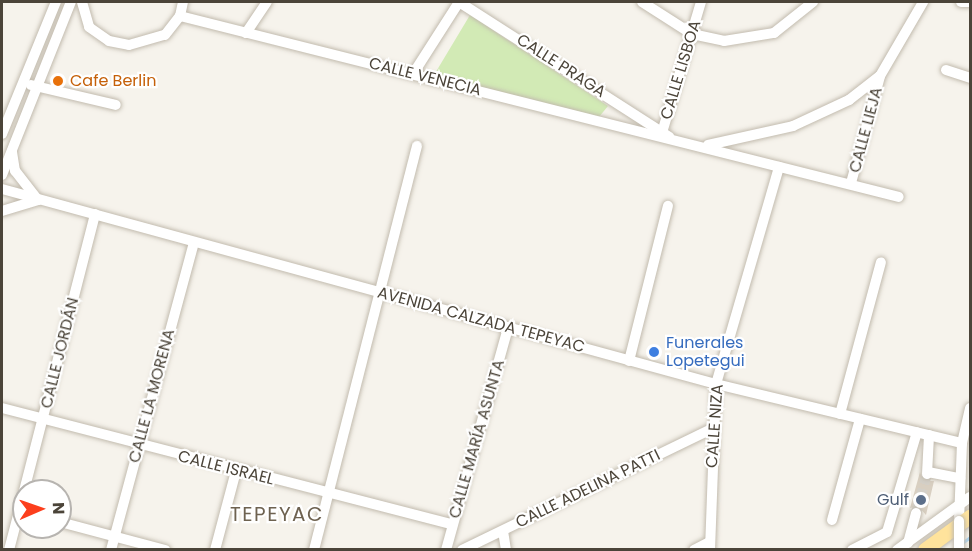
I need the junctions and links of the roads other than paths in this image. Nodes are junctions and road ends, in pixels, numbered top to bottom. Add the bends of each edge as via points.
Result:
1 (56, 2) edge
2 (71, 2) edge
3 (82, 2) edge
4 (183, 2) edge
5 (267, 2) edge
6 (459, 2) edge
7 (642, 2) edge
8 (701, 2) edge
9 (813, 2) edge
10 (923, 2) edge
11 (961, 2) edge
12 (970, 2) edge
13 (180, 16) junction
14 (246, 33) junction
15 (692, 34) junction
16 (946, 70) dead end
17 (413, 74) junction
18 (880, 76) junction
19 (970, 78) edge
20 (22, 83) junction
21 (38, 87) junction
22 (116, 105) dead end
23 (2, 134) edge
24 (664, 135) junction
25 (417, 146) dead end
26 (705, 146) junction
27 (12, 147) junction
28 (779, 167) junction
29 (2, 175) edge
30 (851, 183) junction
31 (2, 189) edge
32 (899, 196) dead end
33 (38, 200) junction
34 (668, 206) dead end
35 (2, 211) edge
36 (95, 214) junction
37 (194, 242) junction
38 (881, 262) dead end
39 (380, 293) junction
40 (508, 328) junction
41 (629, 361) junction
42 (716, 384) junction
43 (2, 408) edge
44 (970, 408) edge
45 (840, 414) junction
46 (43, 419) junction
47 (860, 419) junction
48 (712, 428) junction
49 (917, 432) junction
50 (929, 435) junction
51 (962, 442) junction
52 (138, 446) junction
53 (236, 471) junction
54 (960, 478) junction
55 (27, 479) edge
56 (328, 494) junction
57 (970, 497) edge
58 (959, 506) junction
59 (916, 513) tunnel mouth
60 (965, 519) edge
61 (832, 520) dead end
62 (452, 524) junction
63 (72, 525) edge
64 (503, 531) junction
65 (114, 536) junction
66 (908, 543) junction
67 (710, 546) edge
68 (111, 549) edge
69 (165, 549) edge
70 (215, 549) edge
71 (314, 549) edge
72 (446, 549) edge
73 (462, 549) edge
74 (506, 549) edge
75 (694, 549) edge
76 (852, 549) edge
77 (897, 549) edge
78 (926, 549) edge
79 (959, 549) edge

1 - 20 street
2 - 21 street
3 - 13 street via 89,27 120,44 156,40
4 - 13 street
5 - 14 street
6 - 17 street
6 - 24 street, CALLE PRAGA
7 - 15 street
8 - 15 street, CALLE LISBOA
9 - 15 street via 786,26 761,37 724,41
10 - 18 street
11 - 12 street
13 - 14 street, CALLE VENECIA
14 - 17 street, CALLE VENECIA
15 - 24 street, CALLE LISBOA
16 - 19 street
17 - 24 street, CALLE VENECIA
18 - 26 street via 822,116
18 - 30 street, CALLE LIEJA
20 - 21 street
20 - 23 street
21 - 22 street
21 - 27 street
24 - 26 street, CALLE VENECIA
25 - 39 street
26 - 28 street, CALLE VENECIA
27 - 29 street
27 - 33 street via 15,171
28 - 30 street, CALLE VENECIA
28 - 42 street, CALLE NIZA
30 - 32 street, CALLE VENECIA
31 - 33 street, AVENIDA CALZADA TEPEYAC
33 - 35 street
33 - 36 street, AVENIDA CALZADA TEPEYAC
34 - 41 street
36 - 37 street, AVENIDA CALZADA TEPEYAC
36 - 46 street, CALLE JORDÁN
37 - 39 street, AVENIDA CALZADA TEPEYAC
37 - 52 street, CALLE LA MORENA
38 - 45 street
39 - 40 street, AVENIDA CALZADA TEPEYAC
39 - 56 street
40 - 41 street, AVENIDA CALZADA TEPEYAC
40 - 62 street, CALLE MARÍA ASUNTA
41 - 42 street, AVENIDA CALZADA TEPEYAC
42 - 45 street, AVENIDA CALZADA TEPEYAC
42 - 48 street, CALLE NIZA
43 - 46 street, CALLE ISRAEL
44 - 51 street
45 - 47 street, AVENIDA CALZADA TEPEYAC
46 - 52 street, CALLE ISRAEL
46 - 55 street, CALLE JORDÁN
47 - 49 street, AVENIDA CALZADA TEPEYAC
47 - 61 street
48 - 64 street, CALLE ADELINA PATTI
48 - 67 street, CALLE NIZA
49 - 50 street, AVENIDA CALZADA TEPEYAC
49 - 76 street via 887,532
50 - 51 street, AVENIDA CALZADA TEPEYAC
50 - 54 street via 928,473
51 - 54 street
52 - 53 street, CALLE ISRAEL
52 - 65 street, CALLE LA MORENA
53 - 56 street, CALLE ISRAEL
53 - 70 street
54 - 58 street
56 - 62 street, CALLE ISRAEL
56 - 71 street
57 - 58 street
58 - 60 street
58 - 66 street
59 - 66 street
60 - 78 main road
60 - 79 street, bridge
62 - 72 street, CALLE MARÍA ASUNTA
63 - 65 street
64 - 73 street, CALLE ADELINA PATTI
64 - 74 street
65 - 68 street, CALLE LA MORENA
65 - 69 street
66 - 77 street
67 - 75 street

